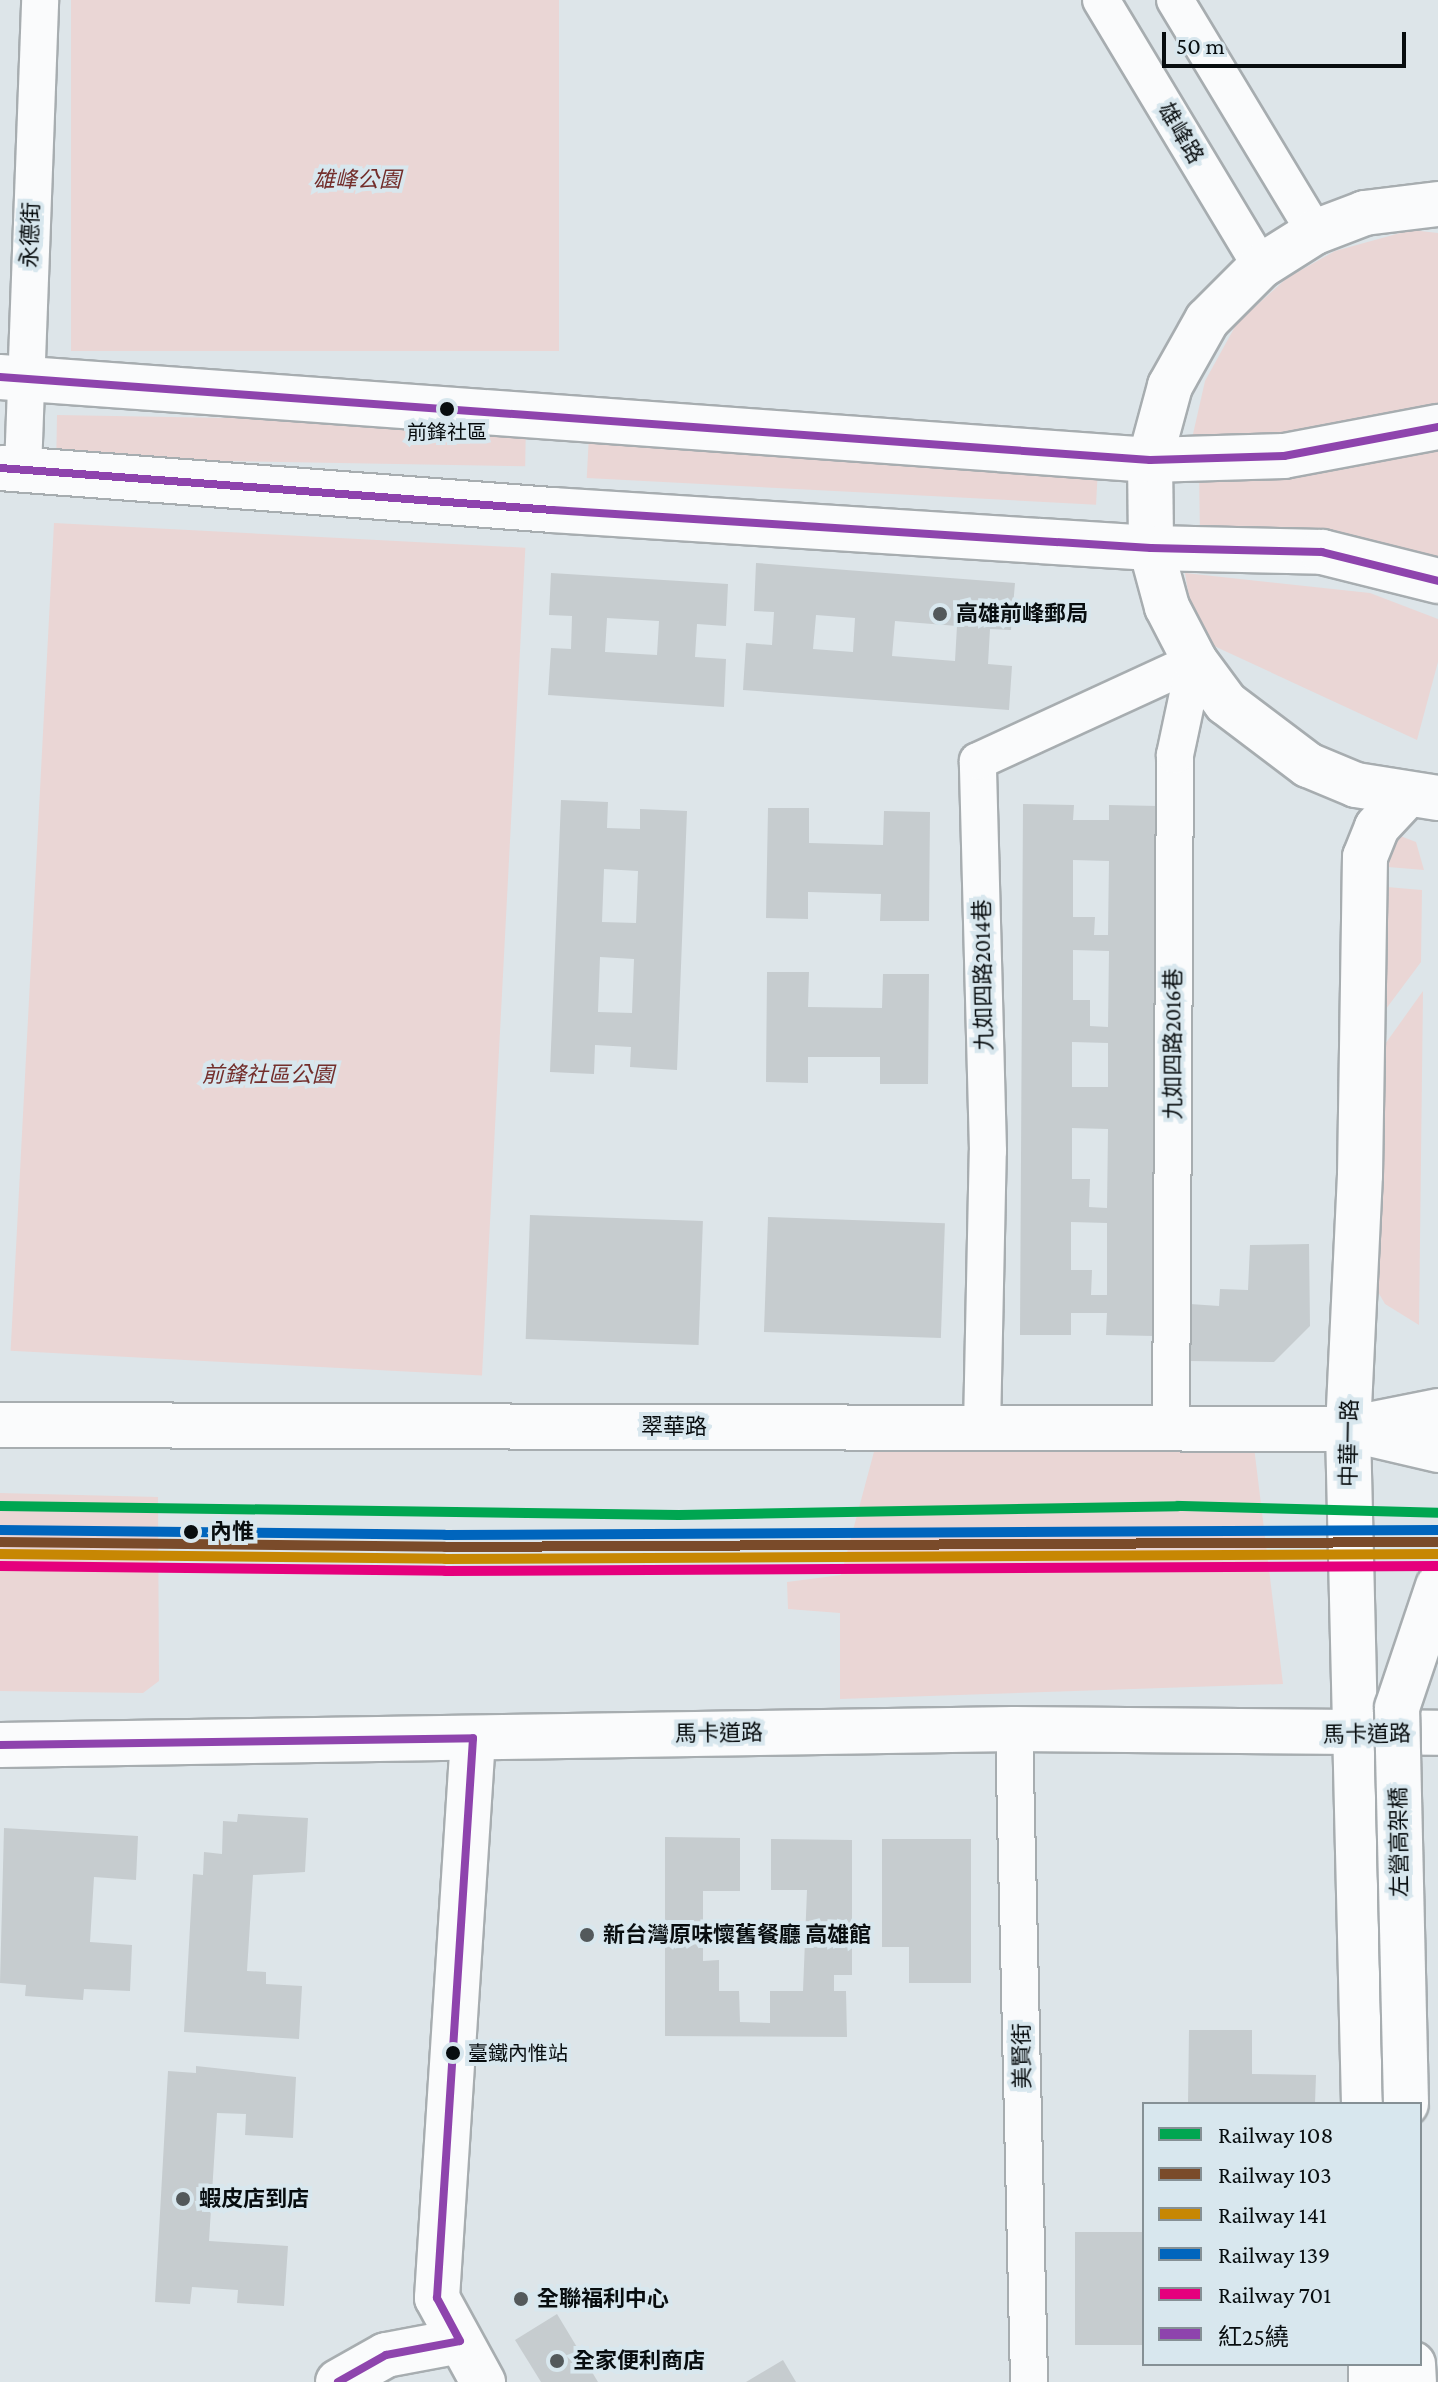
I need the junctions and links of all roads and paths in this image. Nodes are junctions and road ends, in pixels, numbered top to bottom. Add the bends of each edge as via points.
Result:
1 (40, 0) edge
2 (1101, 0) edge
3 (1175, 0) edge
4 (1438, 204) edge
5 (1315, 232) junction
6 (1261, 266) junction
7 (12, 378) edge
8 (1438, 427) edge
9 (1150, 460) junction
10 (11, 468) edge
11 (1151, 548) junction
12 (1438, 581) edge
13 (1195, 661) junction
14 (1422, 797) edge
15 (1438, 1411) edge
16 (0, 1425) edge
17 (982, 1428) junction
18 (1171, 1429) junction
19 (1348, 1429) junction
20 (1438, 1450) edge
21 (1438, 1586) edge
22 (1014, 1729) junction
23 (1438, 1733) edge
24 (1356, 1736) junction
25 (473, 1738) junction
26 (0, 1745) edge
27 (1364, 2102) edge
28 (1406, 2102) edge
29 (460, 2341) junction
30 (338, 2382) edge
31 (413, 2382) edge
32 (483, 2382) edge
33 (1029, 2382) edge

1 - 7 street, 永德街
2 - 6 street, 雄峰路
3 - 5 street
4 - 5 street via 1365,213
5 - 6 street
6 - 9 street via 1207,320 1170,386
7 - 9 street
7 - 10 street, 永德街
8 - 9 street via 1284,456
9 - 11 street
10 - 11 street
11 - 12 street via 1322,552
11 - 13 street via 1167,607
13 - 14 street via 1226,703 1265,737 1344,780
13 - 17 street, 九如四路2014巷 via 978,761 988,1151
13 - 18 street, 九如四路2016巷 via 1175,755
14 - 19 street, 中華一路 via 1377,827 1365,857 1360,1175
15 - 19 street, 翠華路
16 - 17 street, 翠華路
17 - 18 street, 翠華路
18 - 19 street, 翠華路
19 - 20 street, 翠華路
19 - 24 street, 中華一路
21 - 28 street, 左營高架橋, bridge via 1397,1708
22 - 24 street, 馬卡道路
22 - 25 street, 馬卡道路
22 - 33 street, 美賢街
23 - 24 street, 馬卡道路
24 - 27 street, 中華一路
25 - 26 street, 馬卡道路
25 - 29 street via 437,2298
29 - 30 street via 386,2355
29 - 31 street
29 - 32 street

